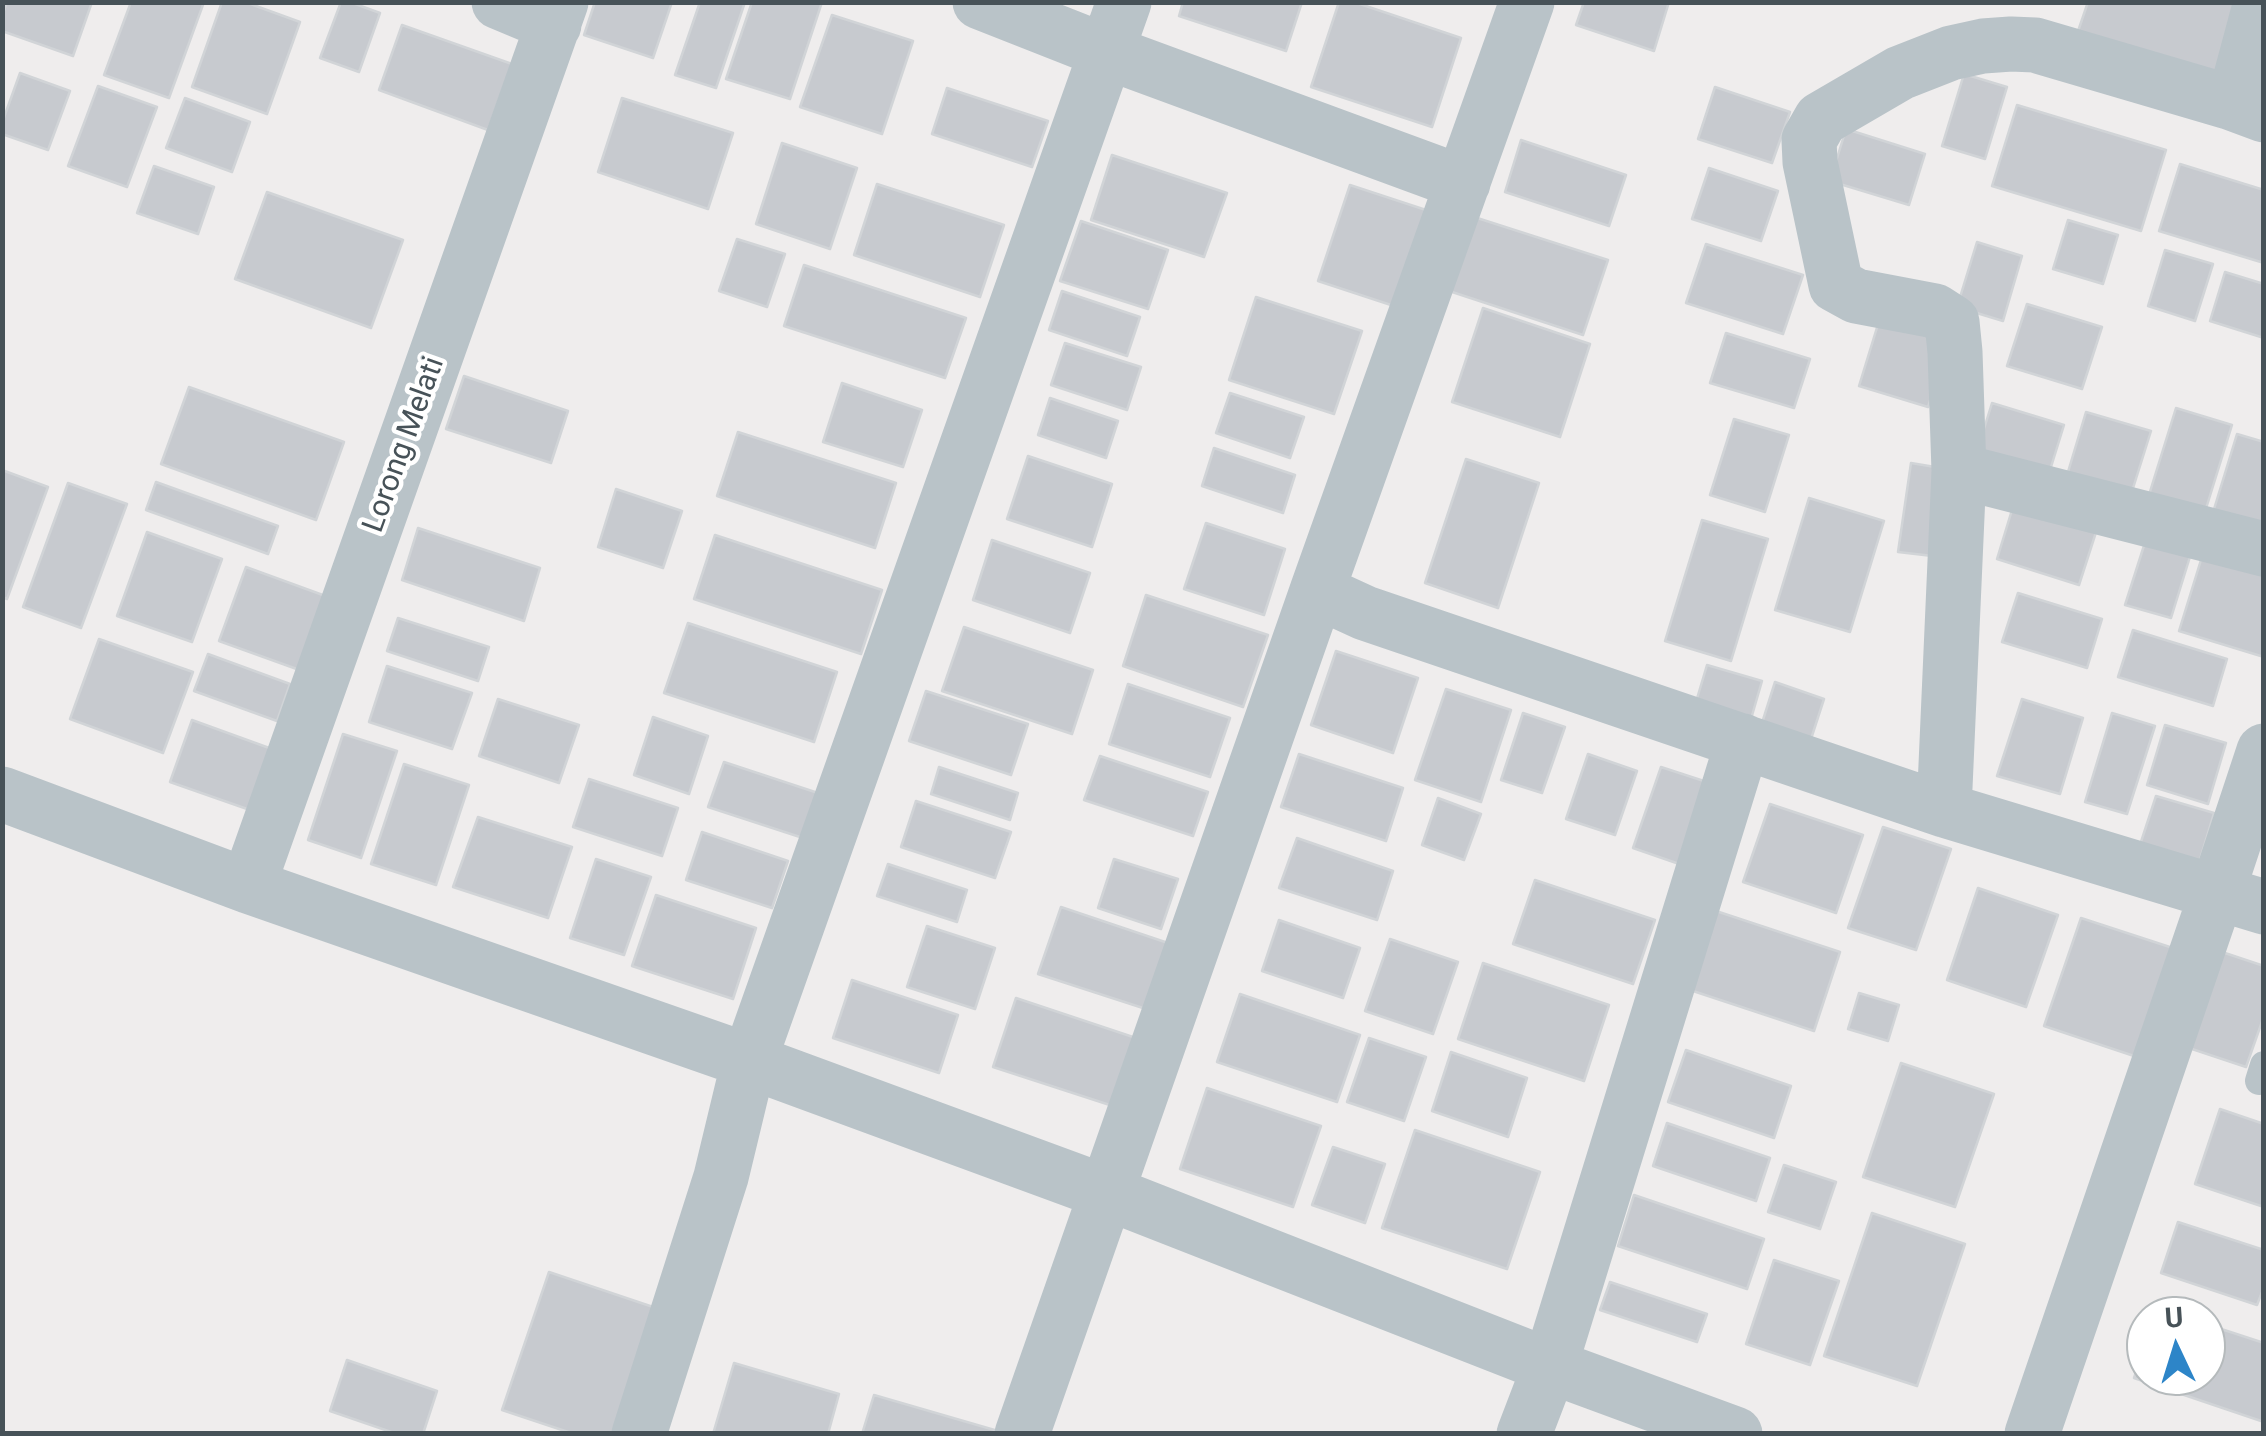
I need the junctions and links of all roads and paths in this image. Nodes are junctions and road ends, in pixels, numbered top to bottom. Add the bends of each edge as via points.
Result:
1 (498, 2) edge
2 (980, 2) edge
3 (1527, 2) edge
4 (2260, 2) edge
5 (557, 14) edge
6 (2039, 24) edge
7 (1116, 27) edge
8 (2246, 109) edge
9 (1463, 183) junction
10 (1958, 471) junction
11 (2264, 549) edge
12 (1318, 591) junction
13 (1743, 741) junction
14 (2264, 751) edge
15 (2, 794) edge
16 (1944, 810) junction
17 (248, 886) junction
18 (2240, 900) edge
19 (748, 1060) junction
20 (1108, 1192) junction
21 (1550, 1366) junction
22 (639, 1434) edge
23 (1022, 1434) edge
24 (1524, 1434) edge
25 (1735, 1434) edge
26 (2032, 1434) edge

1 - 5 street
2 - 7 street
3 - 9 street
4 - 8 street via 2239,84
5 - 17 street, Lorong Melati
6 - 8 street
6 - 10 street via 1900,73 1821,119 1809,140 1836,286 1935,311 1952,322
7 - 9 street
7 - 19 street
9 - 12 street
10 - 11 street
10 - 16 street
12 - 13 street via 1365,613
12 - 20 street
13 - 16 street
13 - 21 street
14 - 18 street
15 - 17 street
16 - 18 street
17 - 19 street
18 - 26 street
19 - 20 street
19 - 22 street via 721,1177
20 - 21 street
20 - 23 street
21 - 24 street
21 - 25 street

